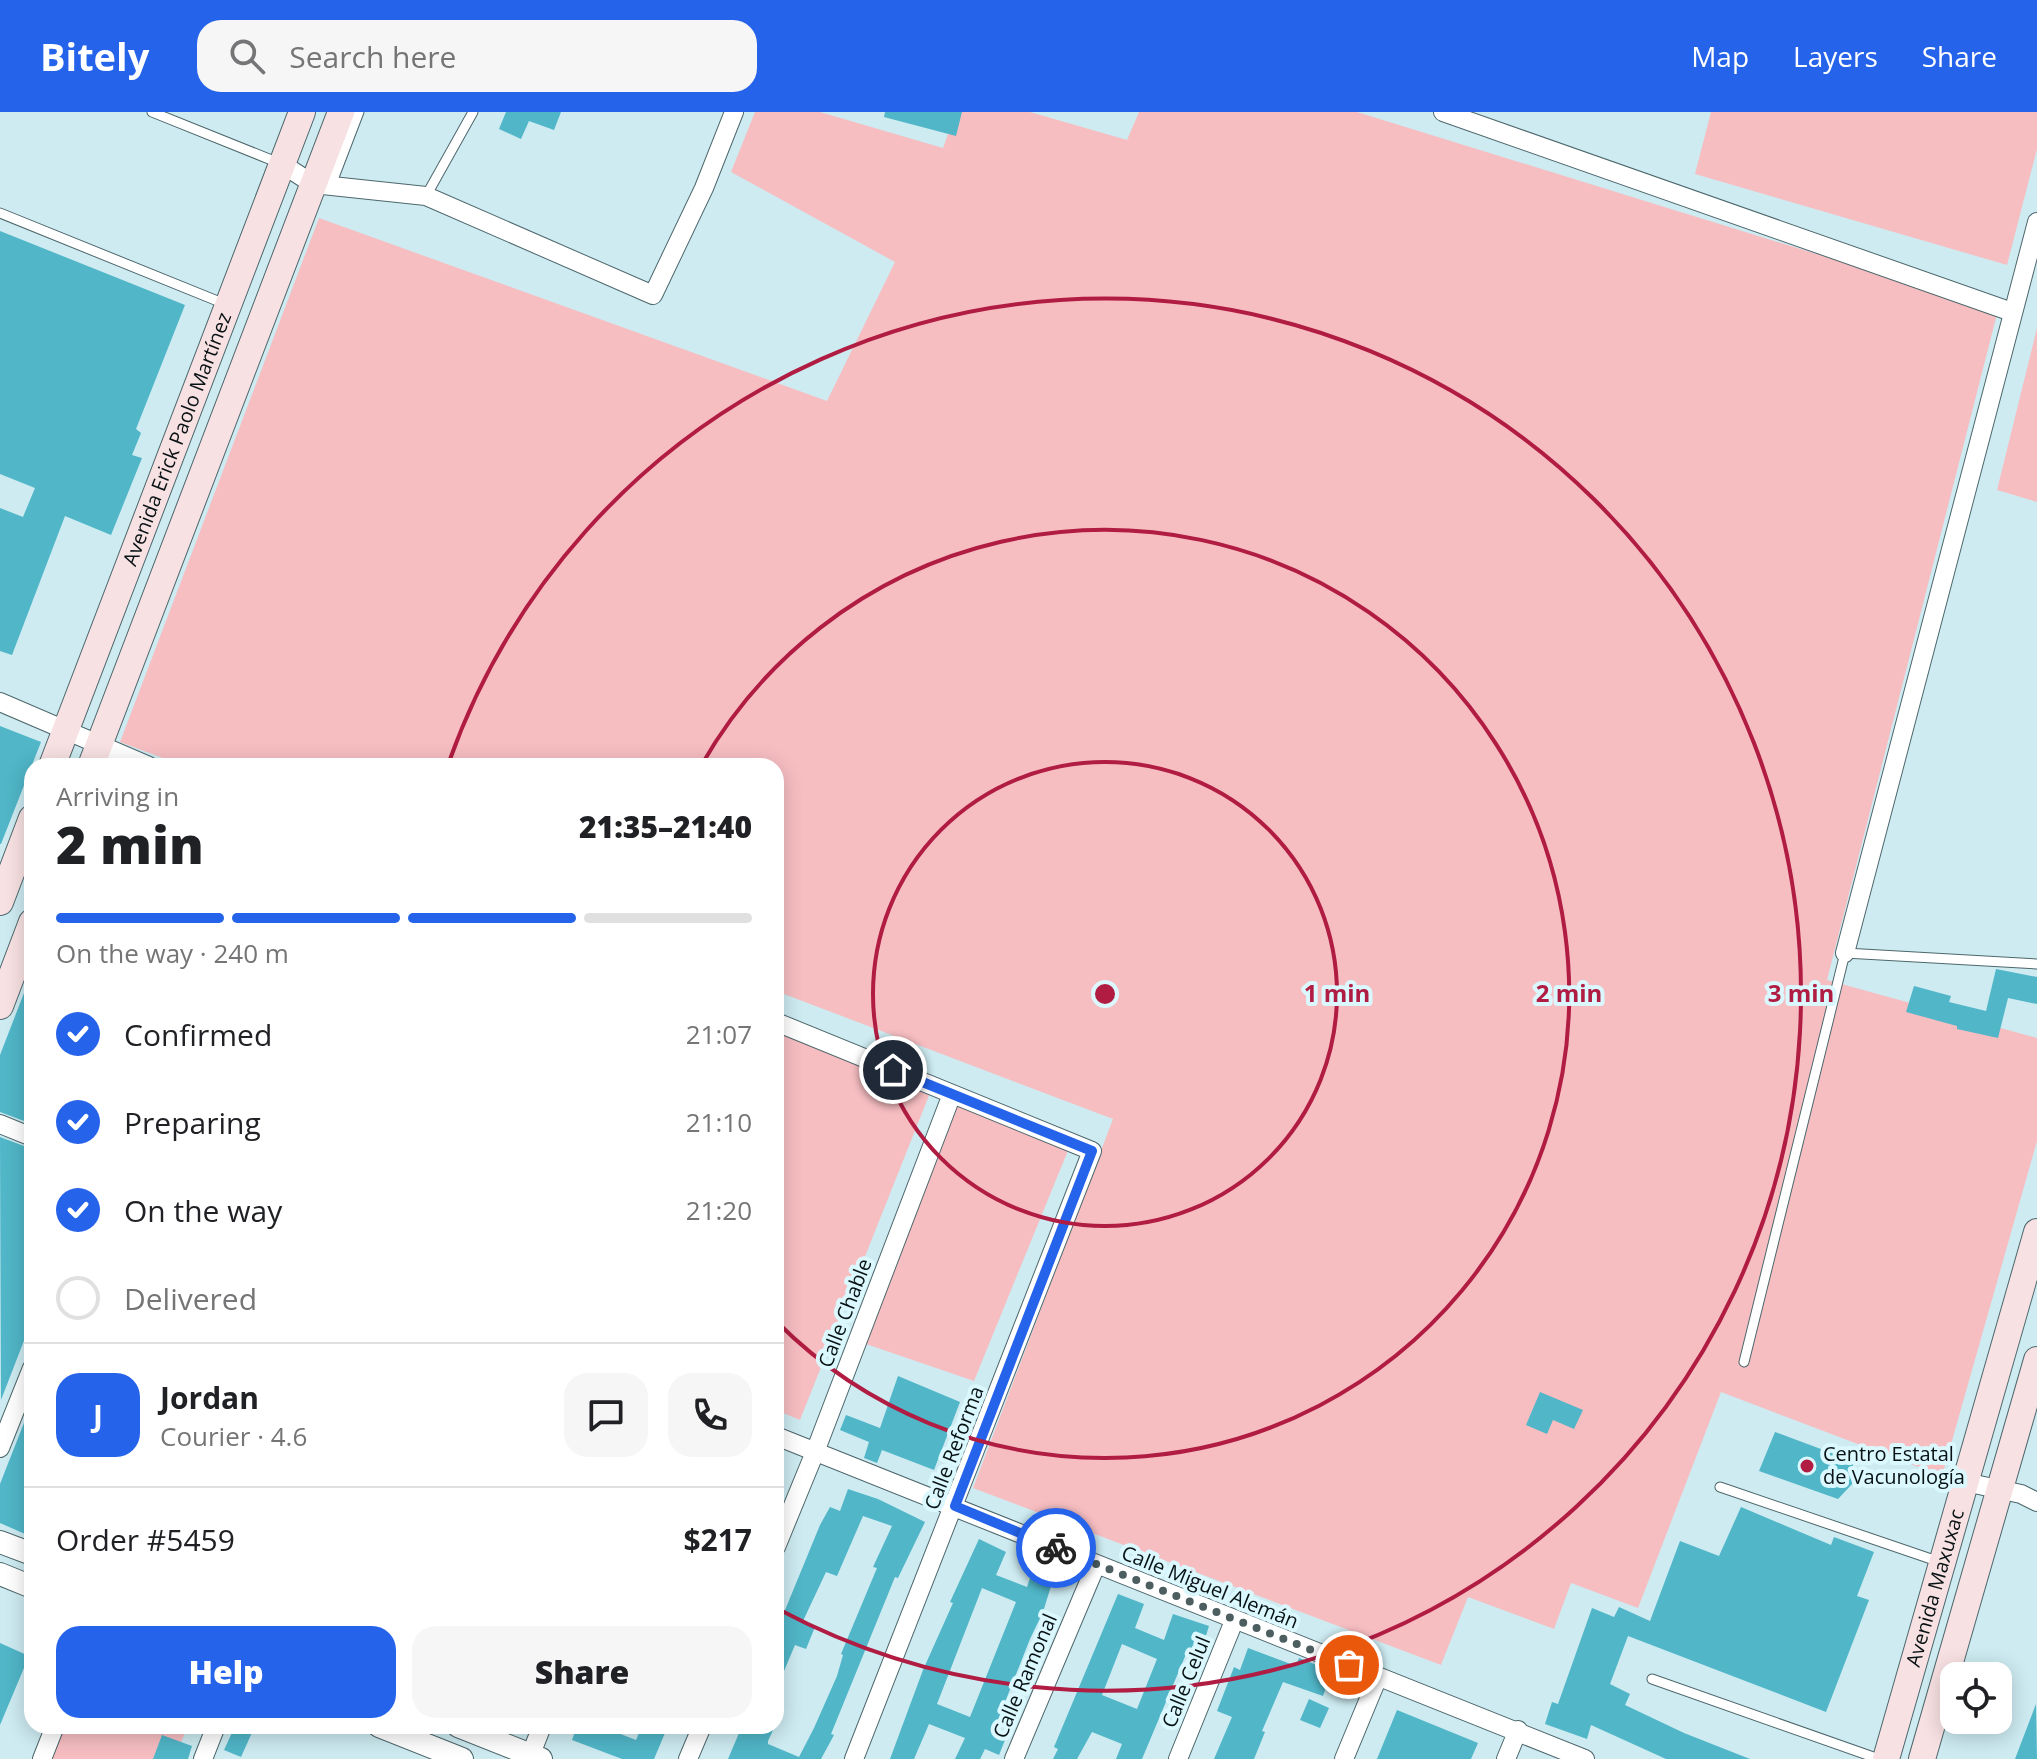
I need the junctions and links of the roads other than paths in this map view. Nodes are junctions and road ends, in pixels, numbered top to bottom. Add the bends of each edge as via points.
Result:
1 (152, 112) edge
2 (302, 112) edge
3 (341, 112) edge
4 (359, 112) edge
5 (473, 112) edge
6 (734, 112) edge
7 (1443, 112) edge
8 (282, 164) junction
9 (322, 184) junction
10 (426, 196) junction
11 (0, 213) edge
12 (2037, 222) edge
13 (228, 305) junction
14 (2012, 312) junction
15 (0, 702) edge
16 (66, 729) junction
17 (95, 756) edge
18 (55, 758) edge
19 (24, 839) edge
20 (0, 902) edge
21 (24, 943) edge
22 (1845, 953) junction
23 (2037, 964) edge
24 (0, 1006) edge
25 (784, 1025) edge
26 (952, 1094) junction
27 (0, 1124) edge
28 (24, 1134) edge
29 (2037, 1232) edge
30 (2037, 1360) edge
31 (1744, 1362) dead end
32 (24, 1388) edge
33 (784, 1439) edge
34 (0, 1448) edge
35 (815, 1452) junction
36 (1965, 1482) junction
37 (1720, 1487) dead end
38 (2000, 1489) junction
39 (2037, 1502) edge
40 (955, 1506) junction
41 (784, 1528) edge
42 (0, 1542) edge
43 (24, 1551) edge
44 (1942, 1563) junction
45 (1096, 1565) junction
46 (0, 1574) edge
47 (24, 1584) edge
48 (1234, 1621) junction
49 (1378, 1677) junction
50 (1652, 1679) dead end
51 (1518, 1730) junction
52 (52, 1734) edge
53 (213, 1734) edge
54 (399, 1734) edge
55 (477, 1734) edge
56 (540, 1734) edge
57 (699, 1734) edge
58 (533, 1758) edge
59 (42, 1759) edge
60 (203, 1759) edge
61 (462, 1759) edge
62 (688, 1759) edge
63 (854, 1759) edge
64 (1014, 1759) edge
65 (1178, 1759) edge
66 (1344, 1759) edge
67 (1506, 1759) edge
68 (1585, 1759) edge
69 (1879, 1759) edge
70 (1886, 1759) edge
71 (1922, 1759) edge

1 - 8 lane
2 - 8 main road, Avenida Erick Paolo Martínez
3 - 9 main road, Avenida Erick Paolo Martínez
4 - 9 lane
5 - 10 lane
6 - 10 street via 653,295
7 - 14 street
8 - 9 street
8 - 13 main road, Avenida Erick Paolo Martínez
9 - 10 street
9 - 17 main road, Avenida Erick Paolo Martínez
11 - 13 lane
12 - 14 street
13 - 16 main road, Avenida Erick Paolo Martínez
14 - 22 street
15 - 16 street
16 - 17 street
16 - 18 main road, Avenida Erick Paolo Martínez
19 - 20 main road
21 - 24 main road
22 - 23 lane
22 - 31 lane
25 - 26 street
26 - 35 street, Calle Chable
26 - 40 street, Calle Reforma via 1092,1151
27 - 28 street
29 - 36 main road, Avenida Maxuxac
30 - 38 main road, Avenida Maxuxac
32 - 34 street
33 - 35 street, Calle Miguel Alemán
35 - 40 street, Calle Miguel Alemán
35 - 41 street, Calle Chable
36 - 38 street
36 - 44 main road, Avenida Maxuxac
37 - 44 lane
38 - 39 street
38 - 71 main road, Avenida Maxuxac
40 - 45 street, Calle Miguel Alemán
40 - 63 street, Calle Reforma
42 - 43 street
44 - 70 main road, Avenida Maxuxac
45 - 48 street, Calle Miguel Alemán
45 - 64 street, Calle Ramonal
46 - 47 street
48 - 49 street, Calle Miguel Alemán
48 - 65 street, Calle Celul
49 - 51 street, Calle Miguel Alemán
49 - 66 street
50 - 69 lane
51 - 67 street
51 - 68 street, Calle Miguel Alemán
52 - 59 street
53 - 60 street
54 - 61 street
55 - 58 street
56 - 58 street
57 - 62 street

